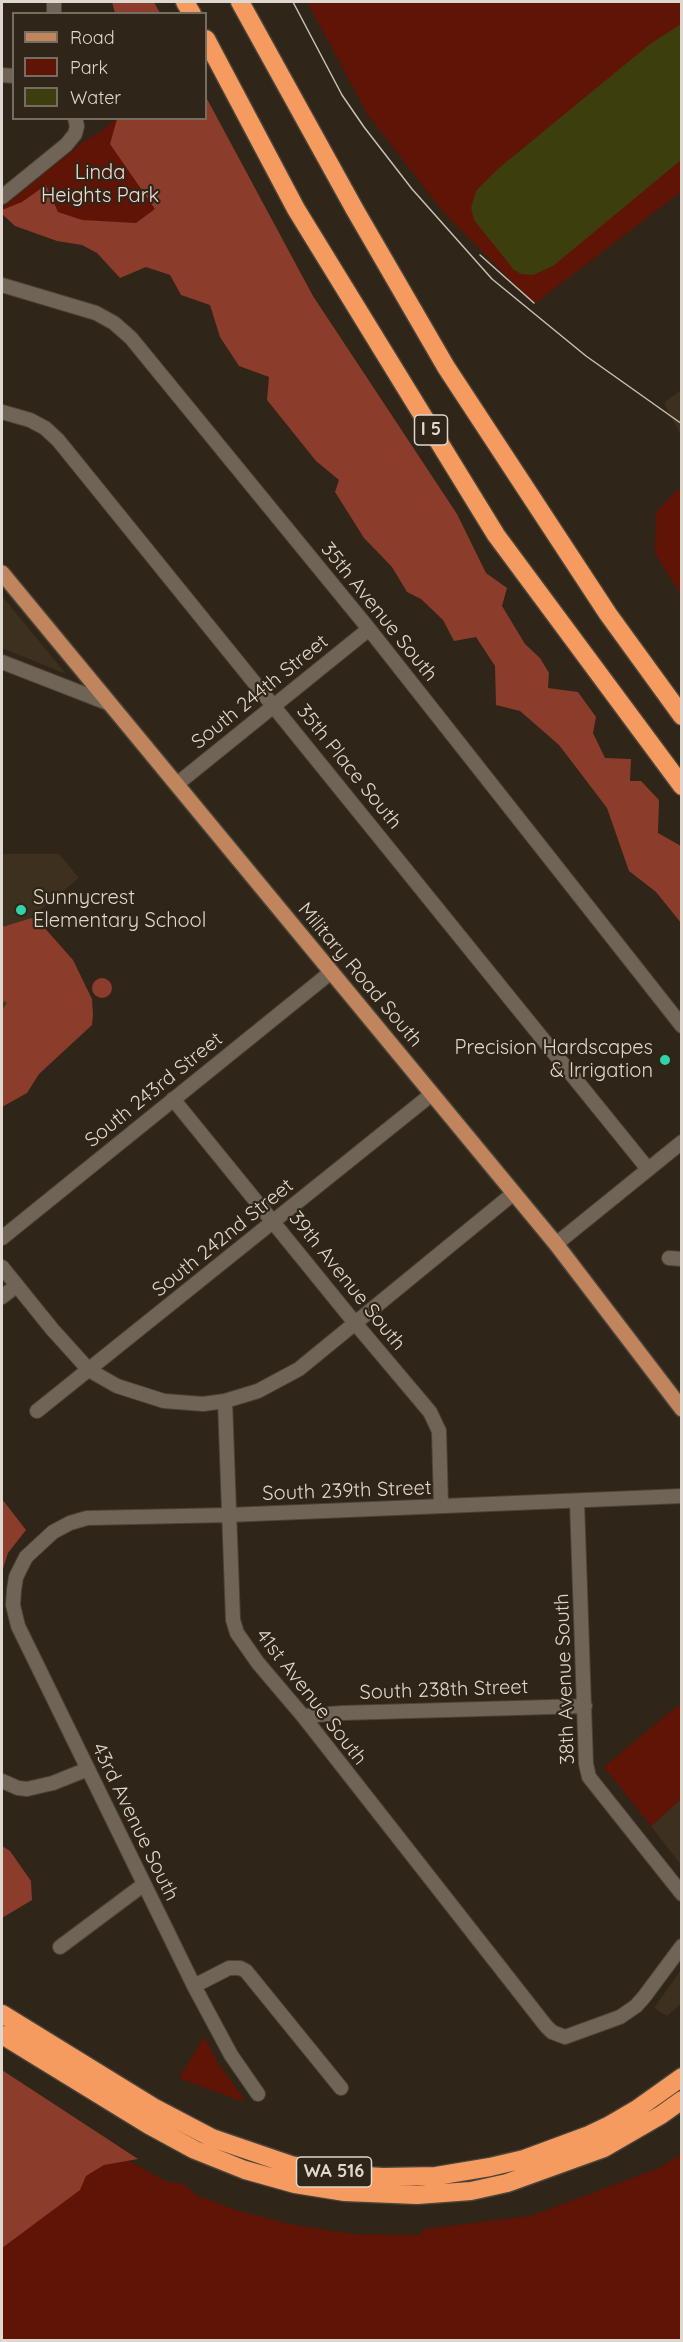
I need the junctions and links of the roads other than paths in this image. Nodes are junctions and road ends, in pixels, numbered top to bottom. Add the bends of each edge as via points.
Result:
1 (240, 2) edge
2 (207, 41) edge
3 (76, 122) edge
4 (2, 197) edge
5 (2, 285) edge
6 (2, 412) edge
7 (2, 573) edge
8 (369, 629) junction
9 (2, 662) edge
10 (110, 704) junction
11 (274, 706) junction
12 (681, 716) edge
13 (177, 784) junction
14 (681, 786) edge
15 (330, 973) junction
16 (681, 1026) edge
17 (432, 1094) junction
18 (173, 1099) junction
19 (681, 1142) edge
20 (648, 1169) junction
21 (514, 1193) junction
22 (274, 1223) junction
23 (2, 1238) edge
24 (556, 1244) junction
25 (2, 1267) edge
26 (16, 1286) junction
27 (2, 1297) edge
28 (355, 1323) junction
29 (90, 1370) junction
30 (225, 1401) junction
31 (681, 1409) edge
32 (37, 1411) dead end
33 (681, 1496) edge
34 (577, 1502) junction
35 (441, 1506) junction
36 (230, 1515) junction
37 (26, 1557) joint
38 (585, 1706) junction
39 (303, 1716) junction
40 (88, 1769) junction
41 (2, 1781) edge
42 (143, 1885) junction
43 (681, 1894) edge
44 (681, 1946) edge
45 (60, 1947) dead end
46 (194, 1986) junction
47 (2, 2014) edge
48 (2, 2035) edge
49 (681, 2077) edge
50 (340, 2088) dead end
51 (258, 2094) dead end
52 (681, 2100) edge

1 - 12 highway, I 5 via 446,367
2 - 14 highway, I 5 via 296,209 496,535
3 - 4 street via 75,134 66,145
5 - 8 street, 35th Avenue South via 96,313 131,338
6 - 11 street, 35th Place South via 30,420 58,440
7 - 10 main road, Military Road South
8 - 11 street, South 244th Street
8 - 16 street, 35th Avenue South
9 - 10 street
10 - 13 main road, Military Road South
11 - 13 street, South 244th Street
11 - 20 street, 35th Place South
13 - 15 main road, Military Road South
15 - 17 main road, Military Road South
15 - 18 street, South 243rd Street
17 - 21 main road, Military Road South
17 - 22 street, South 242nd Street
18 - 22 street, 39th Avenue South
18 - 23 street, South 243rd Street
19 - 20 street
20 - 24 street
21 - 24 main road, Military Road South
21 - 28 street
22 - 28 street, 39th Avenue South
22 - 29 street, South 242nd Street
24 - 31 main road, Military Road South
25 - 26 street
26 - 27 street
26 - 29 street
28 - 30 street via 287,1377
28 - 35 street, 39th Avenue South via 436,1421 441,1444
29 - 30 street via 117,1386 164,1401
29 - 32 street, South 242nd Street
30 - 36 street, 41st Avenue South
33 - 34 street, South 239th Street
34 - 35 street, South 239th Street
34 - 38 street, 38th Avenue South
35 - 36 street, South 239th Street
36 - 37 street, South 239th Street via 87,1518 53,1532
36 - 39 street, 41st Avenue South via 233,1627
37 - 40 street, 43rd Avenue South via 16,1577 14,1615
38 - 39 street, South 238th Street
38 - 43 street, 38th Avenue South via 589,1777
39 - 44 street, 41st Avenue South via 552,2032 565,2037 620,2017 636,2006
40 - 41 street via 27,1789
40 - 42 street, 43rd Avenue South
42 - 45 street
42 - 46 street, 43rd Avenue South
46 - 50 street via 229,1968 246,1971
46 - 51 street, 43rd Avenue South via 231,2055
47 - 49 highway, WA 516 via 153,2107 212,2138 268,2158 349,2175 436,2176 524,2159 598,2131
48 - 52 highway, WA 516 via 195,2150 245,2170 345,2192 417,2195 471,2191 507,2183 604,2148

